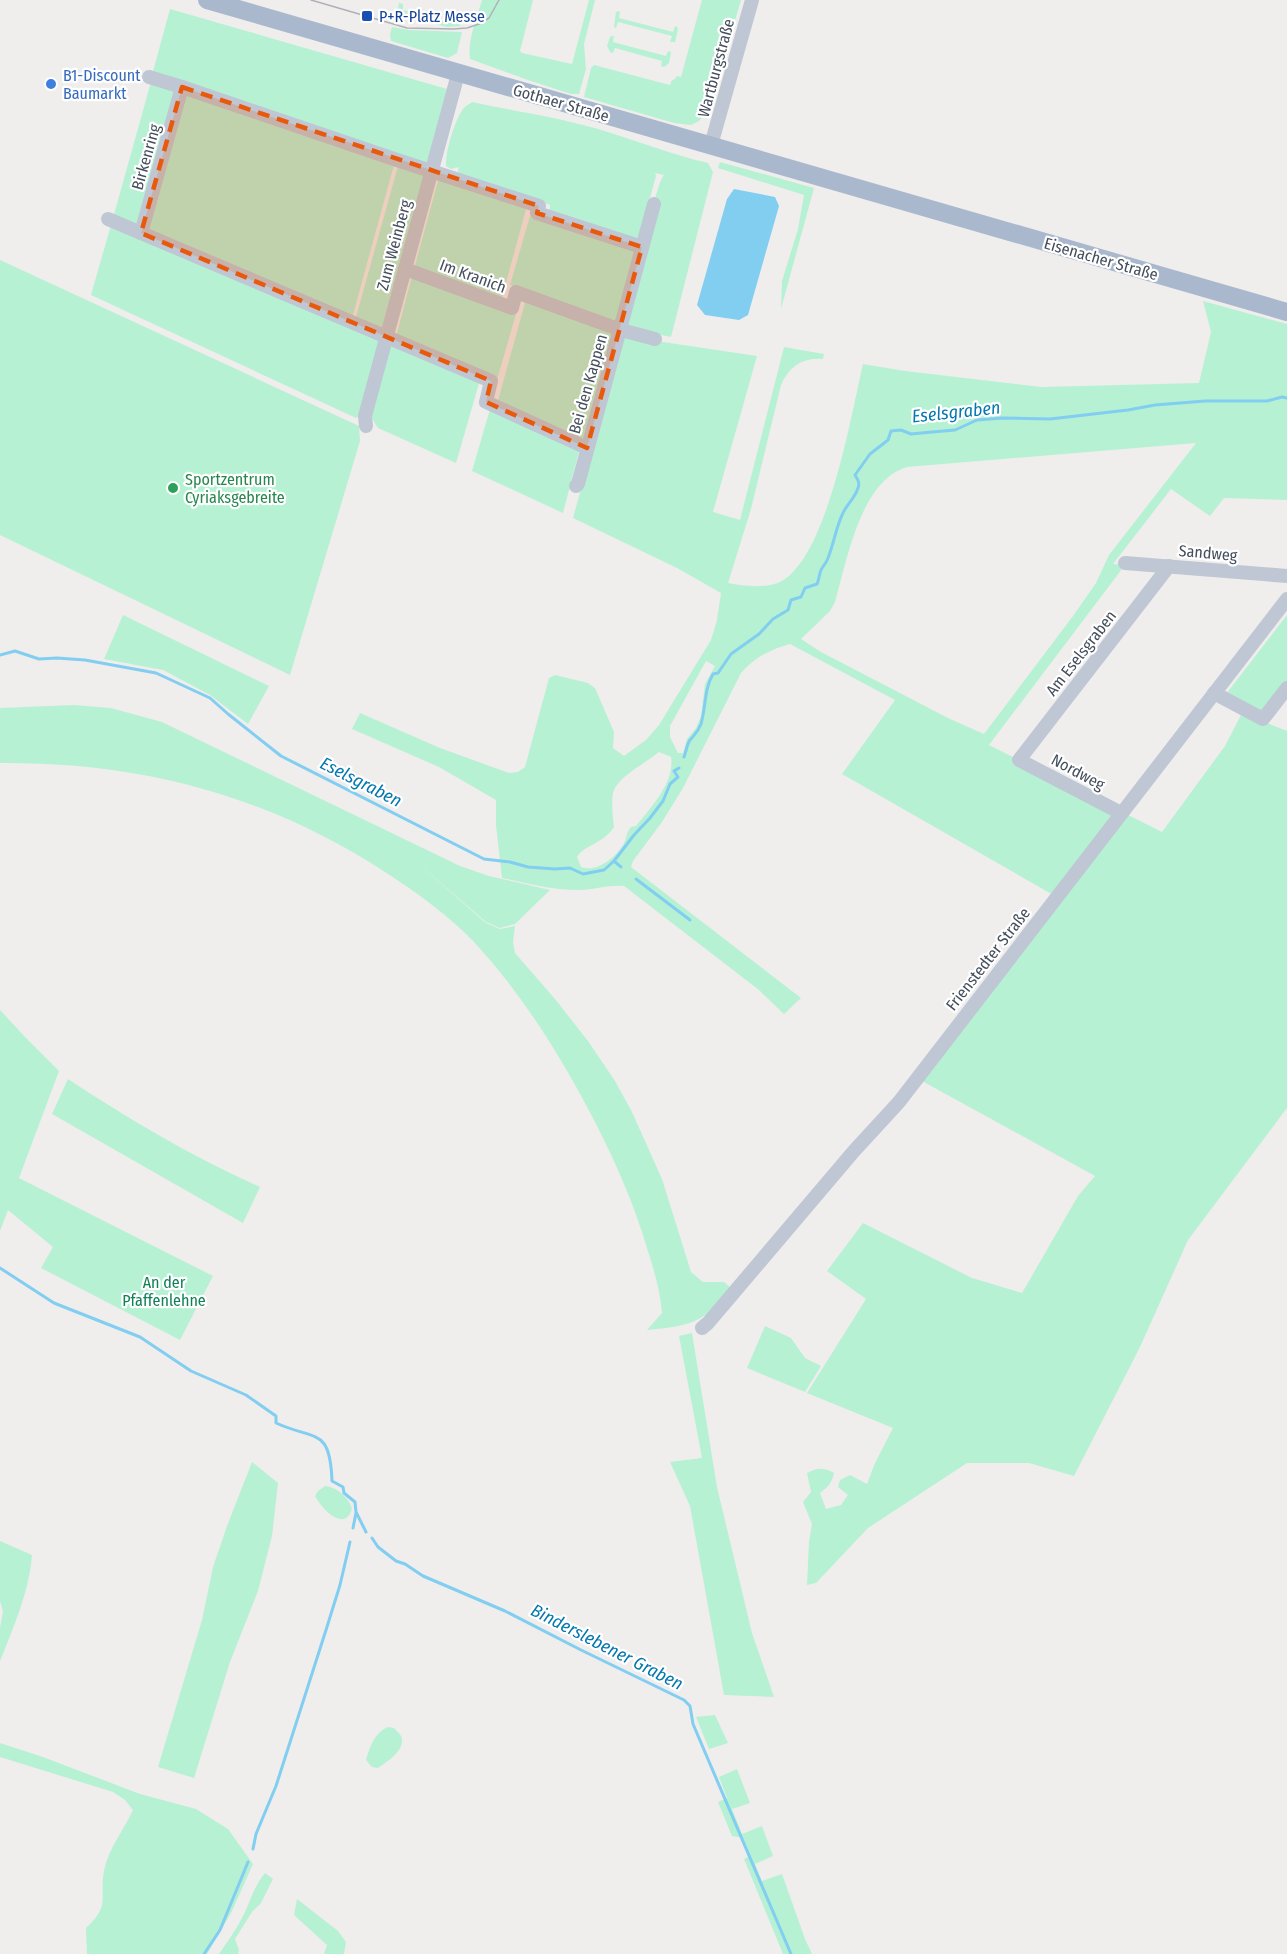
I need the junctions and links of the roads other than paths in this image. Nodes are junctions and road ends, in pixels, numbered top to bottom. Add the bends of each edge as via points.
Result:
1 (207, 0) edge
2 (752, 0) edge
3 (458, 74) junction
4 (149, 77) dead end
5 (182, 87) junction
6 (711, 145) junction
7 (431, 171) junction
8 (654, 204) dead end
9 (914, 206) joint
10 (108, 219) dead end
11 (141, 233) junction
12 (642, 247) junction
13 (405, 269) junction
14 (1287, 312) edge
15 (621, 330) junction
16 (387, 336) junction
17 (655, 339) dead end
18 (366, 426) dead end
19 (587, 448) junction
20 (576, 486) dead end
21 (1125, 563) dead end
22 (1169, 566) junction
23 (1287, 576) edge
24 (1287, 599) edge
25 (1287, 688) edge
26 (1214, 693) junction
27 (1019, 760) joint
28 (1121, 813) junction
29 (702, 1328) dead end

1 - 3 main road, Gothaer Straße
2 - 6 street, Wartburgstraße
3 - 6 main road, Gothaer Straße
3 - 7 street, Zum Weinberg
4 - 5 street
5 - 7 street
5 - 11 street, Birkenring
6 - 9 main road, Gothaer Straße
7 - 12 street via 539,206 537,213
7 - 13 street, Zum Weinberg
8 - 12 street, Bei den Kappen
9 - 14 main road, Eisenacher Straße
10 - 11 street
11 - 16 street
12 - 15 street, Bei den Kappen
13 - 15 street, Im Kranich via 512,308 516,292
13 - 16 street, Zum Weinberg
15 - 17 street
15 - 19 street, Bei den Kappen
16 - 18 street, Zum Weinberg via 365,416
16 - 19 street, Bei den Kappen via 491,381 486,402
19 - 20 street, Bei den Kappen
21 - 22 street, Sandweg
22 - 23 street, Sandweg
22 - 27 street, Am Eselsgraben
24 - 26 street, Frienstedter Straße
25 - 26 street via 1263,719
26 - 28 street, Frienstedter Straße
27 - 28 street, Nordweg
28 - 29 street, Frienstedter Straße via 899,1102

